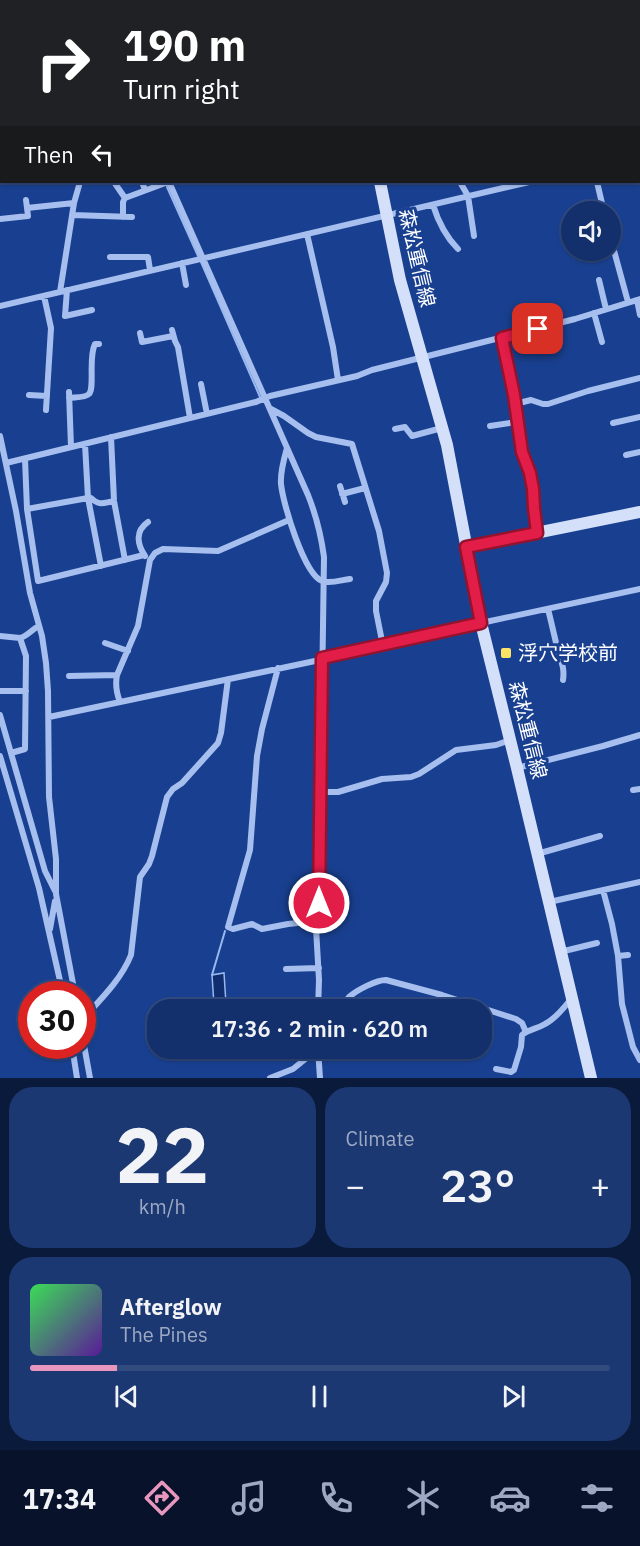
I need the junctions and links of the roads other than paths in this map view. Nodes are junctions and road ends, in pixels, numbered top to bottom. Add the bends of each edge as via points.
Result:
1 (80, 183) edge
2 (115, 183) edge
3 (142, 183) edge
4 (166, 183) edge
5 (169, 183) edge
6 (380, 183) edge
7 (461, 183) edge
8 (525, 183) edge
9 (597, 183) edge
10 (145, 190) junction
11 (468, 196) junction
12 (125, 198) junction
13 (26, 200) dead end
14 (601, 201) edge
15 (74, 203) junction
16 (433, 205) junction
17 (27, 208) junction
18 (72, 215) junction
19 (387, 216) junction
20 (123, 217) junction
21 (12, 218) junction
22 (132, 218) dead end
23 (0, 219) edge
24 (12, 226) dead end
25 (307, 234) junction
26 (474, 236) dead end
27 (458, 249) dead end
28 (110, 256) dead end
29 (204, 258) junction
30 (617, 261) edge
31 (182, 263) junction
32 (150, 270) junction
33 (599, 280) dead end
34 (186, 285) dead end
35 (63, 291) junction
36 (44, 296) junction
37 (638, 299) edge
38 (628, 302) junction
39 (0, 306) edge
40 (606, 309) junction
41 (92, 310) dead end
42 (594, 313) junction
43 (640, 315) edge
44 (140, 333) dead end
45 (502, 338) junction
46 (602, 342) dead end
47 (99, 344) dead end
48 (422, 357) junction
49 (640, 378) edge
50 (338, 380) junction
51 (201, 384) dead end
52 (29, 395) dead end
53 (47, 396) junction
54 (265, 398) junction
55 (515, 404) junction
56 (270, 409) junction
57 (46, 410) dead end
58 (207, 414) junction
59 (640, 417) edge
60 (190, 418) junction
61 (517, 422) junction
62 (613, 423) dead end
63 (490, 426) dead end
64 (442, 428) junction
65 (394, 429) dead end
66 (0, 436) edge
67 (111, 438) junction
68 (85, 444) junction
69 (71, 447) junction
70 (287, 447) junction
71 (640, 452) edge
72 (626, 455) dead end
73 (25, 459) junction
74 (6, 463) junction
75 (340, 486) dead end
76 (365, 488) junction
77 (342, 494) junction
78 (88, 498) junction
79 (114, 501) junction
80 (345, 502) dead end
81 (27, 509) junction
82 (640, 512) edge
83 (289, 520) junction
84 (148, 522) dead end
85 (537, 533) junction
86 (466, 547) junction
87 (144, 555) junction
88 (125, 560) junction
89 (150, 560) junction
90 (100, 566) junction
91 (350, 579) dead end
92 (324, 581) junction
93 (640, 589) edge
94 (548, 609) junction
95 (481, 623) junction
96 (39, 626) junction
97 (0, 636) edge
98 (20, 638) junction
99 (105, 643) dead end
100 (383, 646) junction
101 (128, 651) junction
102 (322, 658) junction
103 (278, 668) junction
104 (117, 675) junction
105 (69, 676) dead end
106 (228, 679) junction
107 (563, 680) dead end
108 (0, 691) edge
109 (26, 691) junction
110 (120, 702) junction
111 (0, 715) edge
112 (49, 717) junction
113 (640, 735) edge
114 (510, 740) junction
115 (11, 753) junction
116 (0, 756) edge
117 (517, 768) junction
118 (320, 792) junction
119 (600, 836) dead end
120 (537, 854) junction
121 (640, 882) edge
122 (603, 890) junction
123 (56, 894) junction
124 (549, 902) junction
125 (317, 921) junction
126 (50, 933) junction
127 (597, 943) dead end
128 (560, 952) junction
129 (628, 955) dead end
130 (618, 956) junction
131 (319, 968) junction
132 (286, 969) dead end
133 (60, 981) edge
134 (73, 981) edge
135 (318, 999) edge
136 (348, 999) edge
137 (454, 999) edge
138 (572, 999) junction
139 (96, 1004) edge
140 (492, 1011) edge
141 (526, 1032) junction
142 (74, 1059) edge
143 (87, 1059) edge
144 (305, 1059) edge
145 (319, 1059) edge
146 (640, 1060) edge
147 (496, 1070) dead end
148 (77, 1078) edge
149 (90, 1078) edge
150 (270, 1078) edge
151 (320, 1078) edge
152 (591, 1078) edge

1 - 15 street
2 - 12 street
3 - 10 street
4 - 10 street
5 - 29 street
6 - 19 main road, 森松重信線
7 - 11 street
8 - 11 street
9 - 14 street
10 - 12 street
11 - 16 street
11 - 26 street
12 - 20 street
13 - 17 street
15 - 17 street
15 - 18 street
16 - 19 street
16 - 27 street via 446,234
17 - 21 street via 28,216
18 - 20 street
18 - 35 street
19 - 25 street
19 - 48 main road, 森松重信線
20 - 22 street
21 - 23 street
21 - 24 street
25 - 29 street
25 - 50 street
28 - 32 street via 148,257
29 - 31 street
29 - 54 street
30 - 38 street
31 - 32 street
31 - 34 street
32 - 35 street
33 - 40 street
35 - 36 street
35 - 41 street via 65,316
36 - 39 street
36 - 53 street via 51,328
37 - 38 street
37 - 43 street
38 - 40 street
40 - 42 street
42 - 45 street
42 - 46 street
44 - 60 street via 142,342 173,333 185,366
45 - 48 street
45 - 55 street
47 - 69 street via 91,353 90,393 69,395
48 - 50 street
48 - 64 main road, 森松重信線
49 - 55 street via 548,404 531,400
50 - 54 street
51 - 58 street
52 - 53 street
53 - 57 street
54 - 56 street
54 - 58 street
55 - 61 street
56 - 70 street
56 - 76 street via 316,437 352,444
58 - 60 street
59 - 62 street
60 - 67 street
61 - 63 street
61 - 85 street via 533,489
64 - 65 street via 412,436 405,427
64 - 86 main road, 森松重信線
66 - 74 street
67 - 68 street
67 - 79 street
68 - 69 street
68 - 78 street
69 - 73 street
70 - 83 street via 281,482
70 - 92 street via 319,525
71 - 72 street
73 - 74 street
73 - 81 street
74 - 96 street
75 - 77 street
76 - 77 street
76 - 100 street via 387,573 376,601
77 - 80 street
78 - 79 street via 95,503
78 - 81 street
78 - 90 street
79 - 88 street
81 - 90 street via 38,581
82 - 85 main road
83 - 89 street via 218,551 163,549 154,552
83 - 92 street via 312,573
84 - 87 street via 138,535
85 - 86 main road
86 - 95 main road, 森松重信線
87 - 88 street
87 - 89 street
88 - 90 street
89 - 101 street via 138,626
91 - 92 street
92 - 102 street
93 - 94 street
94 - 95 street
94 - 107 street via 564,670
95 - 100 street
95 - 114 main road, 森松重信線
96 - 98 street
96 - 112 street via 47,670
97 - 98 street
98 - 109 street via 26,656
99 - 101 street
100 - 102 street
101 - 104 street
102 - 103 street
102 - 118 street
103 - 106 street
103 - 125 street via 261,729 250,850 228,927 252,924 262,929
104 - 105 street
104 - 110 street
106 - 110 street
106 - 139 street via 218,743 167,797 152,856 141,877 128,963
108 - 109 street
109 - 115 street via 25,749
110 - 112 street
111 - 115 street
112 - 123 street via 49,797
113 - 117 street
114 - 117 main road, 森松重信線
114 - 118 street via 456,750 411,777
115 - 123 street via 45,872
116 - 126 street
117 - 120 main road, 森松重信線
118 - 125 street
119 - 120 street
120 - 124 main road, 森松重信線
121 - 122 street
122 - 124 street
122 - 130 street
123 - 126 street
123 - 134 street
124 - 128 main road, 森松重信線
125 - 131 street
126 - 133 street
127 - 128 street
128 - 138 main road, 森松重信線
129 - 130 street
130 - 146 street via 622,1004
131 - 132 street
131 - 135 street
136 - 137 street via 372,983 386,980
138 - 141 street via 545,1024
138 - 152 main road, 森松重信線
140 - 141 street via 516,1019
141 - 147 street via 514,1070
142 - 148 street
143 - 149 street
144 - 150 street
145 - 151 street

